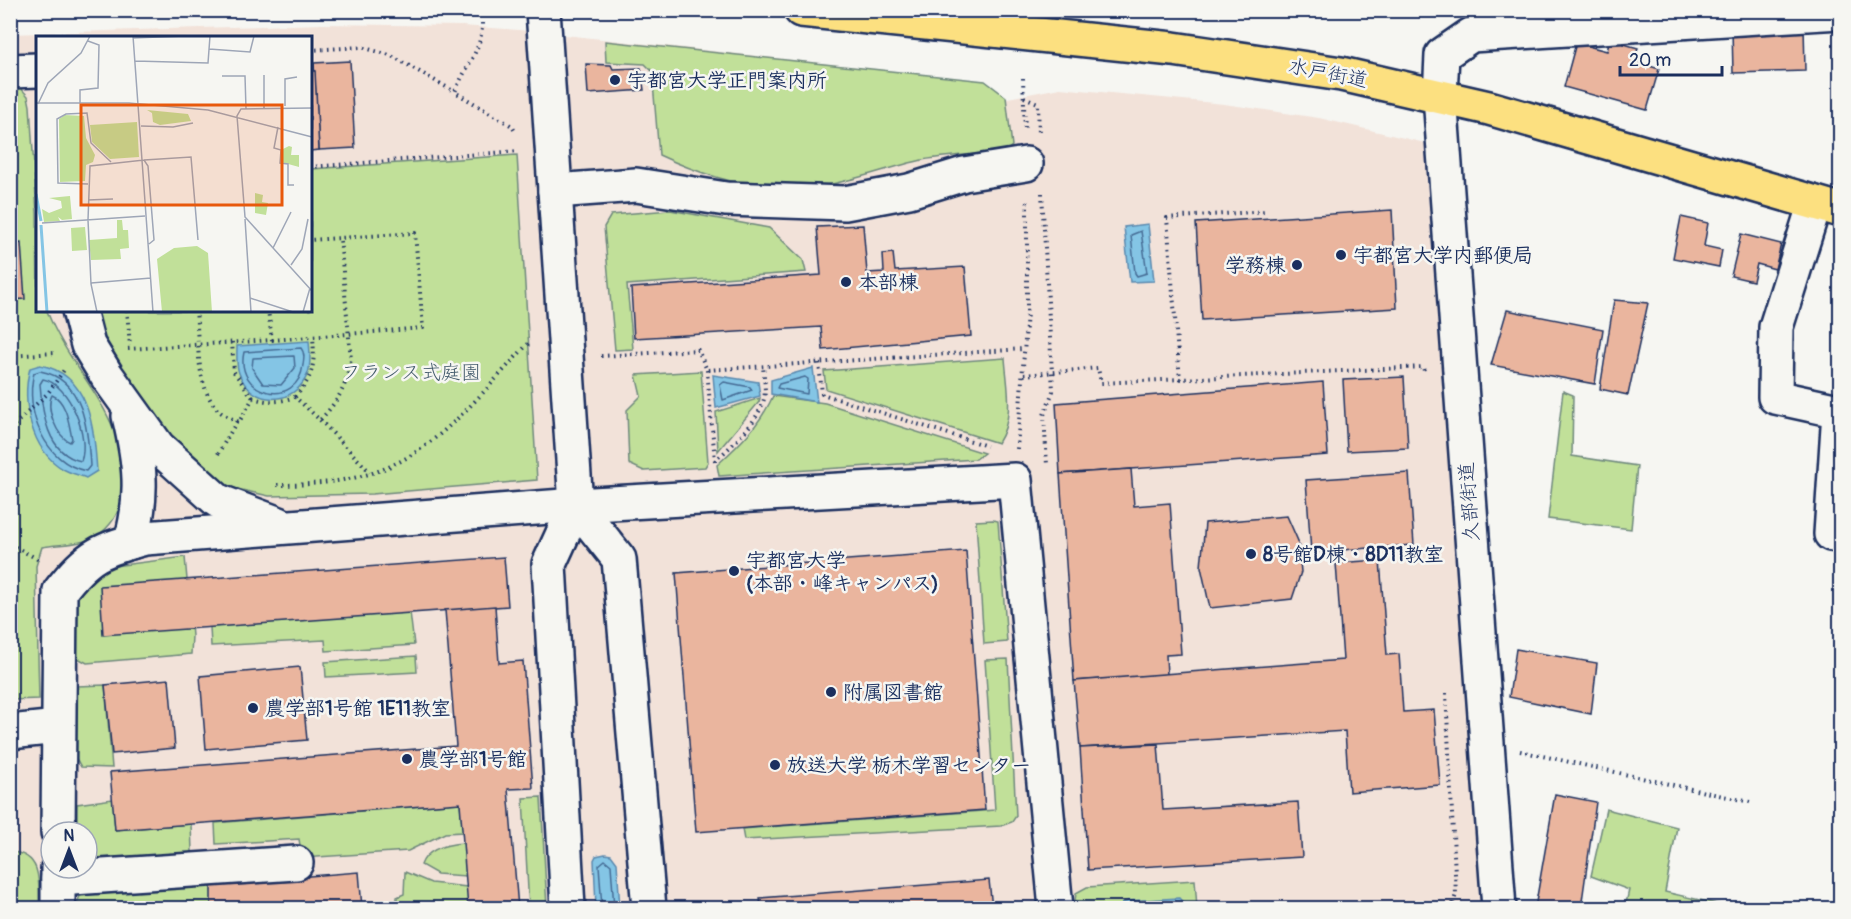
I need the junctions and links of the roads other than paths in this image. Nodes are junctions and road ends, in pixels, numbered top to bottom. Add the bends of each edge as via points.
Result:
1 (543, 10) edge
2 (801, 10) edge
3 (1840, 12) edge
4 (1686, 16) edge
5 (1516, 22) edge
6 (36, 70) edge
7 (10, 71) edge
8 (1440, 96) junction
9 (1036, 166) road end
10 (555, 191) junction
11 (1828, 207) edge
12 (80, 312) edge
13 (126, 402) junction
14 (576, 504) junction
15 (289, 528) junction
16 (1840, 535) edge
17 (131, 542) junction
18 (58, 727) junction
19 (10, 732) edge
20 (58, 820) edge
21 (296, 863) dead end
22 (58, 885) edge
23 (568, 909) edge
24 (649, 909) edge
25 (1056, 909) edge
26 (1499, 909) edge

1 - 10 street
2 - 8 highway, 水戸街道 via 1250,59
3 - 4 street
4 - 5 street
5 - 8 street, 久部街道 via 1471,35 1442,55
6 - 7 street
8 - 11 highway, 水戸街道
8 - 26 street, 久部街道
9 - 10 street via 964,174 909,191 845,203 726,199 636,185
10 - 14 street
11 - 16 street via 1776,327 1775,397 1839,411 1831,534
12 - 13 street via 88,345
13 - 15 street via 158,447 218,501
13 - 17 street via 140,467 138,518
14 - 15 street
14 - 23 street via 549,564
14 - 24 street via 619,559
14 - 25 street via 1017,478
15 - 17 street
17 - 18 street via 112,546 82,563 60,591
18 - 19 street
18 - 20 street
21 - 22 street

